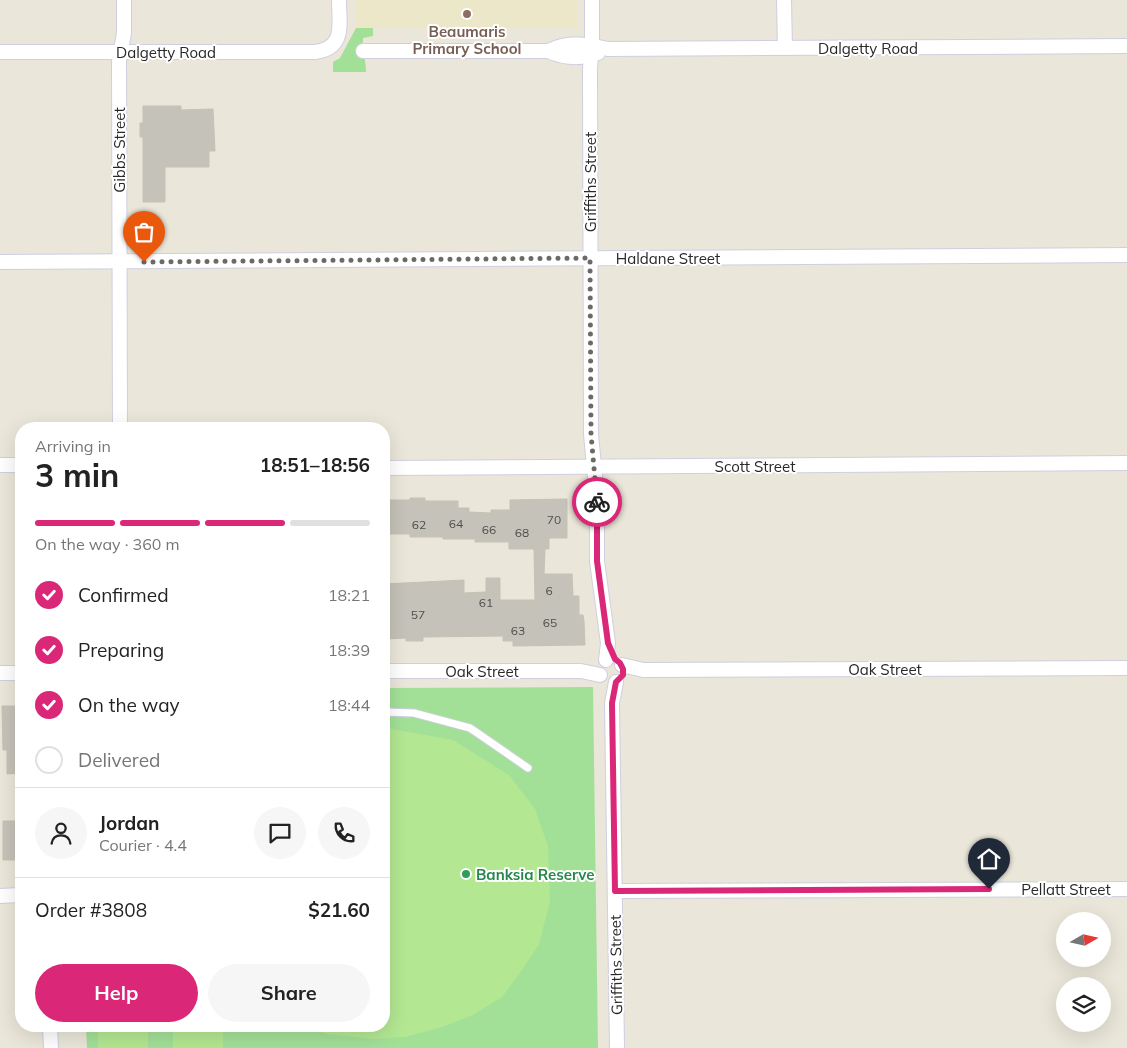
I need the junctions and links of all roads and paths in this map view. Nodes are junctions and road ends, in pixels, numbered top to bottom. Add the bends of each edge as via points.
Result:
1 (124, 0) edge
2 (339, 0) edge
3 (592, 0) edge
4 (784, 0) edge
5 (1127, 46) edge
6 (785, 48) junction
7 (363, 51) dead end
8 (591, 51) junction
9 (0, 52) edge
10 (121, 52) junction
11 (1127, 255) edge
12 (590, 258) junction
13 (0, 262) edge
14 (120, 262) junction
15 (120, 422) edge
16 (1127, 463) edge
17 (0, 465) edge
18 (15, 465) edge
19 (390, 468) edge
20 (594, 468) junction
21 (1127, 668) edge
22 (611, 670) junction
23 (390, 671) edge
24 (0, 673) edge
25 (15, 673) edge
26 (390, 712) edge
27 (528, 768) dead end
28 (1127, 889) edge
29 (615, 891) junction
30 (15, 895) edge
31 (0, 896) edge
32 (50, 1032) edge
33 (51, 1048) edge
34 (617, 1048) edge

1 - 10 street, Gibbs Street
2 - 10 street, Dalgetty Road via 336,41 331,48 315,52
3 - 8 street, Griffiths Street
4 - 6 street
5 - 6 street, Dalgetty Road
6 - 8 street, Dalgetty Road
7 - 8 street, Dalgetty Road via 548,51 562,44
8 - 12 street, Griffiths Street
9 - 10 street, Dalgetty Road
10 - 14 street, Gibbs Street
11 - 12 street, Haldane Street
12 - 14 street, Haldane Street
12 - 20 street, Griffiths Street
13 - 14 street, Haldane Street
14 - 15 street, Gibbs Street
16 - 20 street, Scott Street
17 - 18 street
19 - 20 street, Scott Street
20 - 22 street, Griffiths Street via 597,561
21 - 22 street, Oak Street
22 - 23 street, Oak Street
22 - 29 street, Griffiths Street
24 - 25 street
26 - 27 lane via 414,713 470,728
28 - 29 street, Pellatt Street
29 - 34 street, Griffiths Street
30 - 31 street
32 - 33 street

